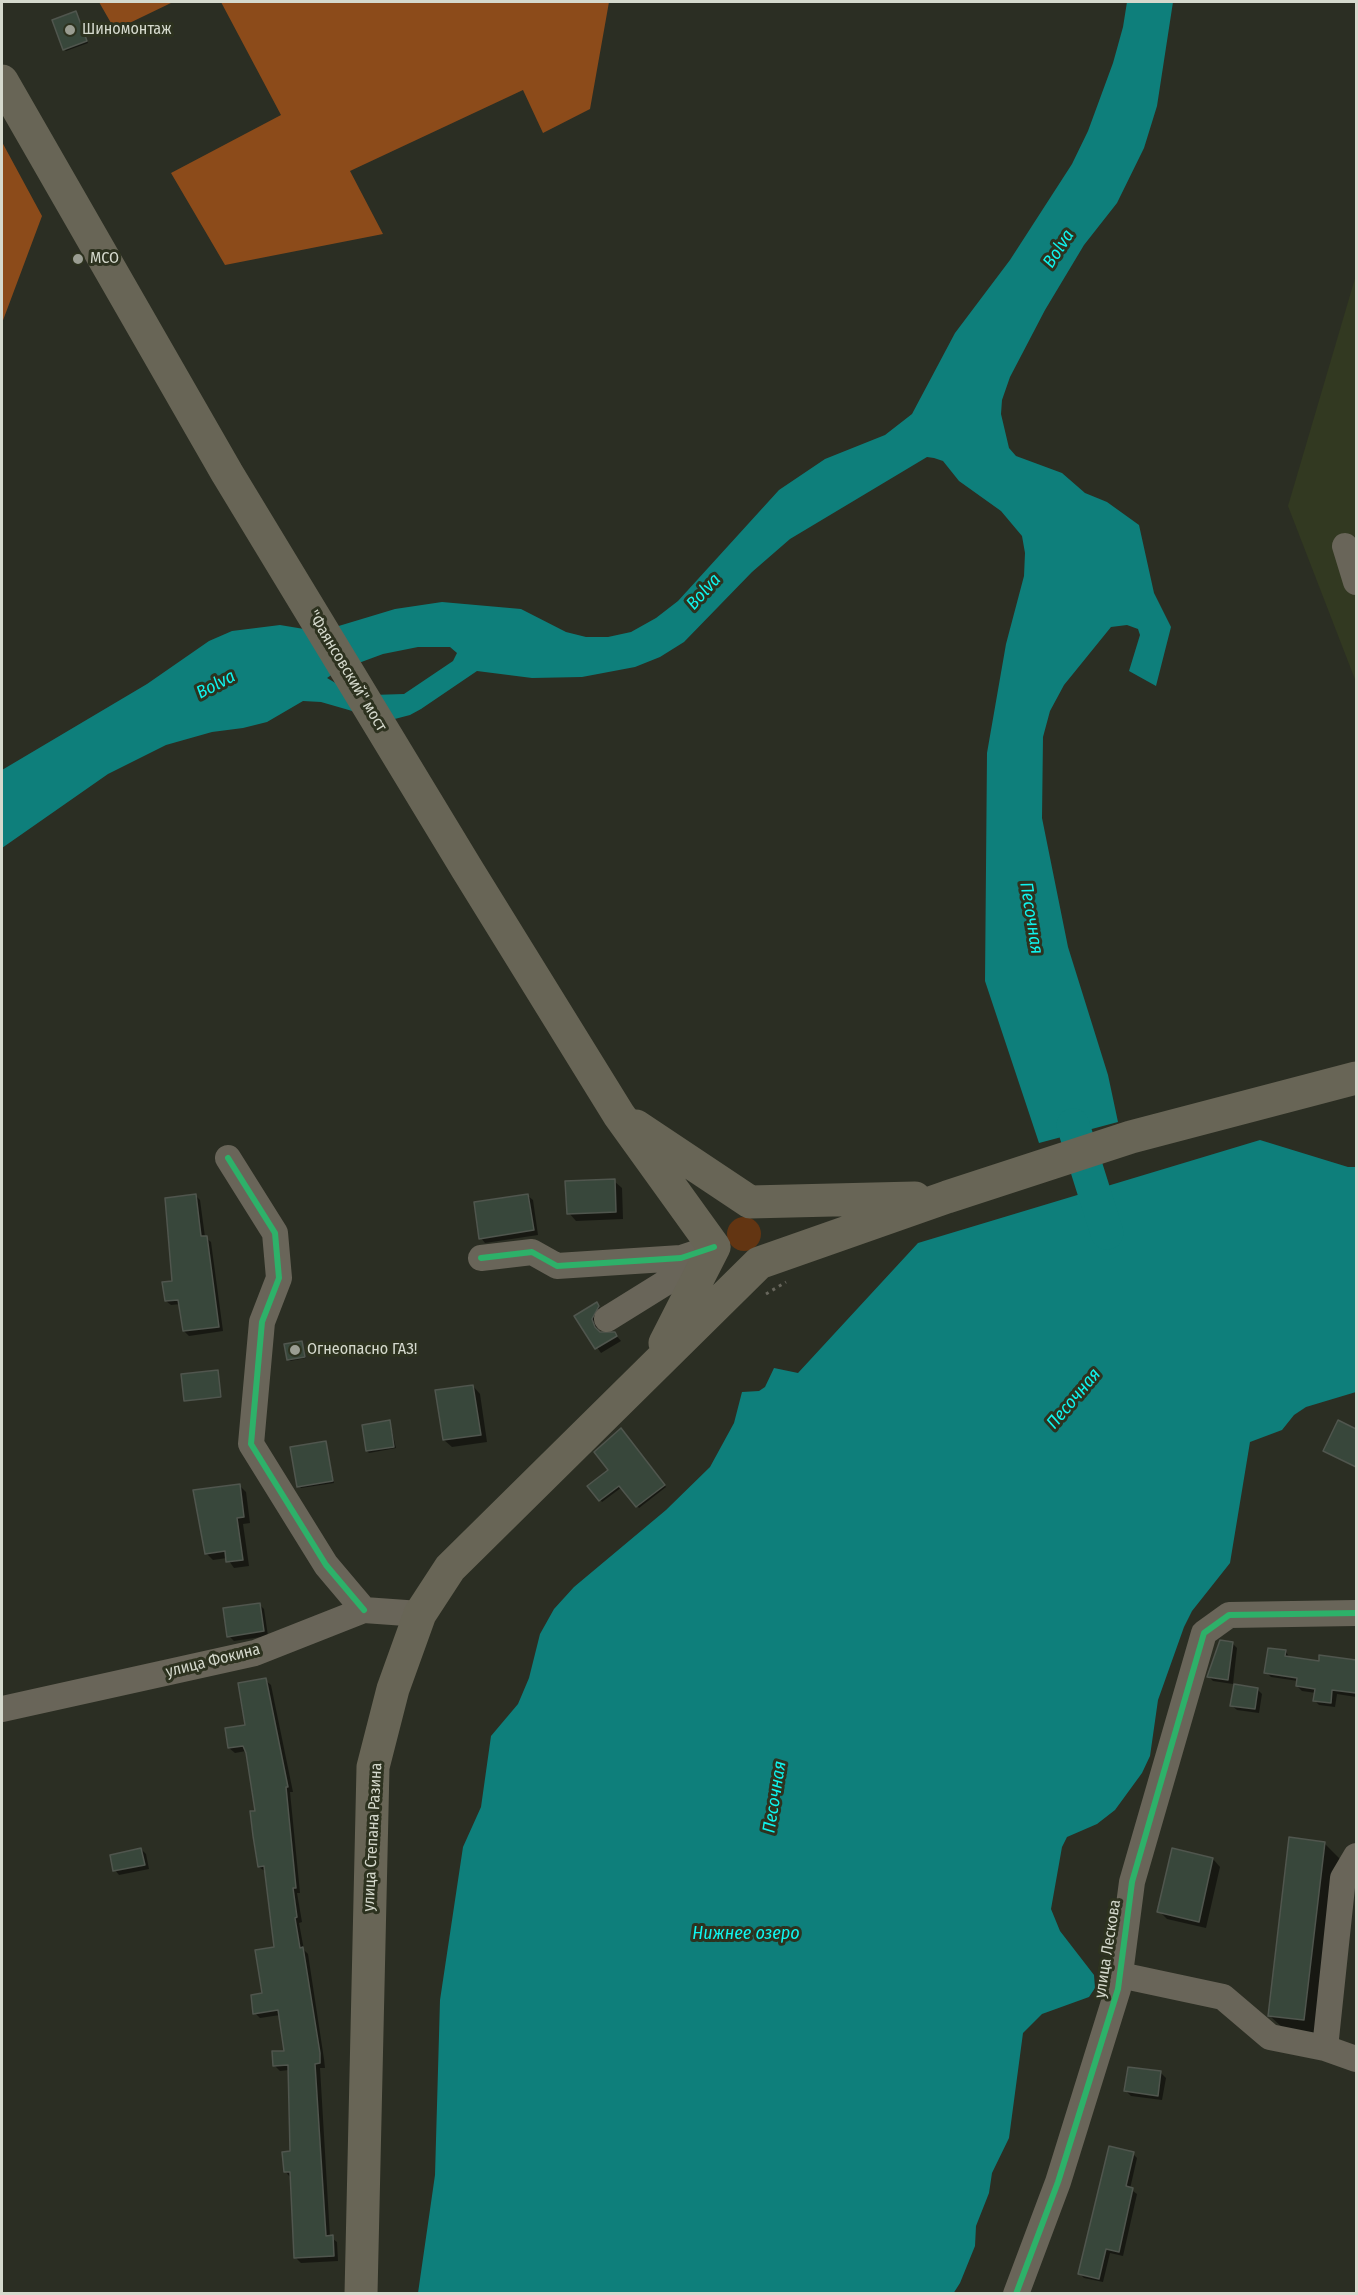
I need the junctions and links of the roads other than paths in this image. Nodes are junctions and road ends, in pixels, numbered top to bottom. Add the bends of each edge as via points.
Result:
1 (6, 95) edge
2 (1345, 546) dead end
3 (1356, 582) edge
4 (1356, 1078) edge
5 (619, 1115) junction
6 (228, 1158) dead end
7 (947, 1197) junction
8 (750, 1202) junction
9 (714, 1248) junction
10 (481, 1258) dead end
11 (681, 1258) junction
12 (759, 1263) junction
13 (607, 1319) dead end
14 (650, 1371) junction
15 (364, 1610) junction
16 (1356, 1613) edge
17 (420, 1614) junction
18 (2, 1709) edge
19 (1356, 1856) edge
20 (1120, 1975) junction
21 (1325, 2048) junction
22 (1356, 2059) edge
23 (361, 2294) edge
24 (1016, 2294) edge

1 - 5 main road, "Фаянсовский" мост via 227,472
2 - 3 street
4 - 7 main road via 1131,1137
5 - 8 main road
5 - 9 main road, "Фаянсовский" мост
6 - 15 street via 275,1233 279,1278 261,1322 251,1444 326,1565
7 - 8 main road
7 - 12 main road
8 - 9 main road via 730,1205 715,1218
8 - 12 main road via 767,1212 776,1229 773,1249
9 - 11 street
9 - 12 main road via 738,1266
9 - 14 main road
10 - 11 street via 531,1252 557,1266
11 - 13 street via 673,1278
12 - 14 main road, улица Степана Разина
14 - 17 main road, улица Степана Разина via 450,1568
15 - 17 street, улица Фокина
15 - 18 street, улица Фокина via 255,1653
16 - 20 street, улица Лескова via 1229,1615 1204,1633 1132,1882
17 - 23 main road, улица Степана Разина via 393,1689 373,1767
19 - 21 street via 1343,1878
20 - 21 street via 1223,1997 1270,2037
20 - 24 street, улица Лескова via 1058,2182
21 - 22 street

